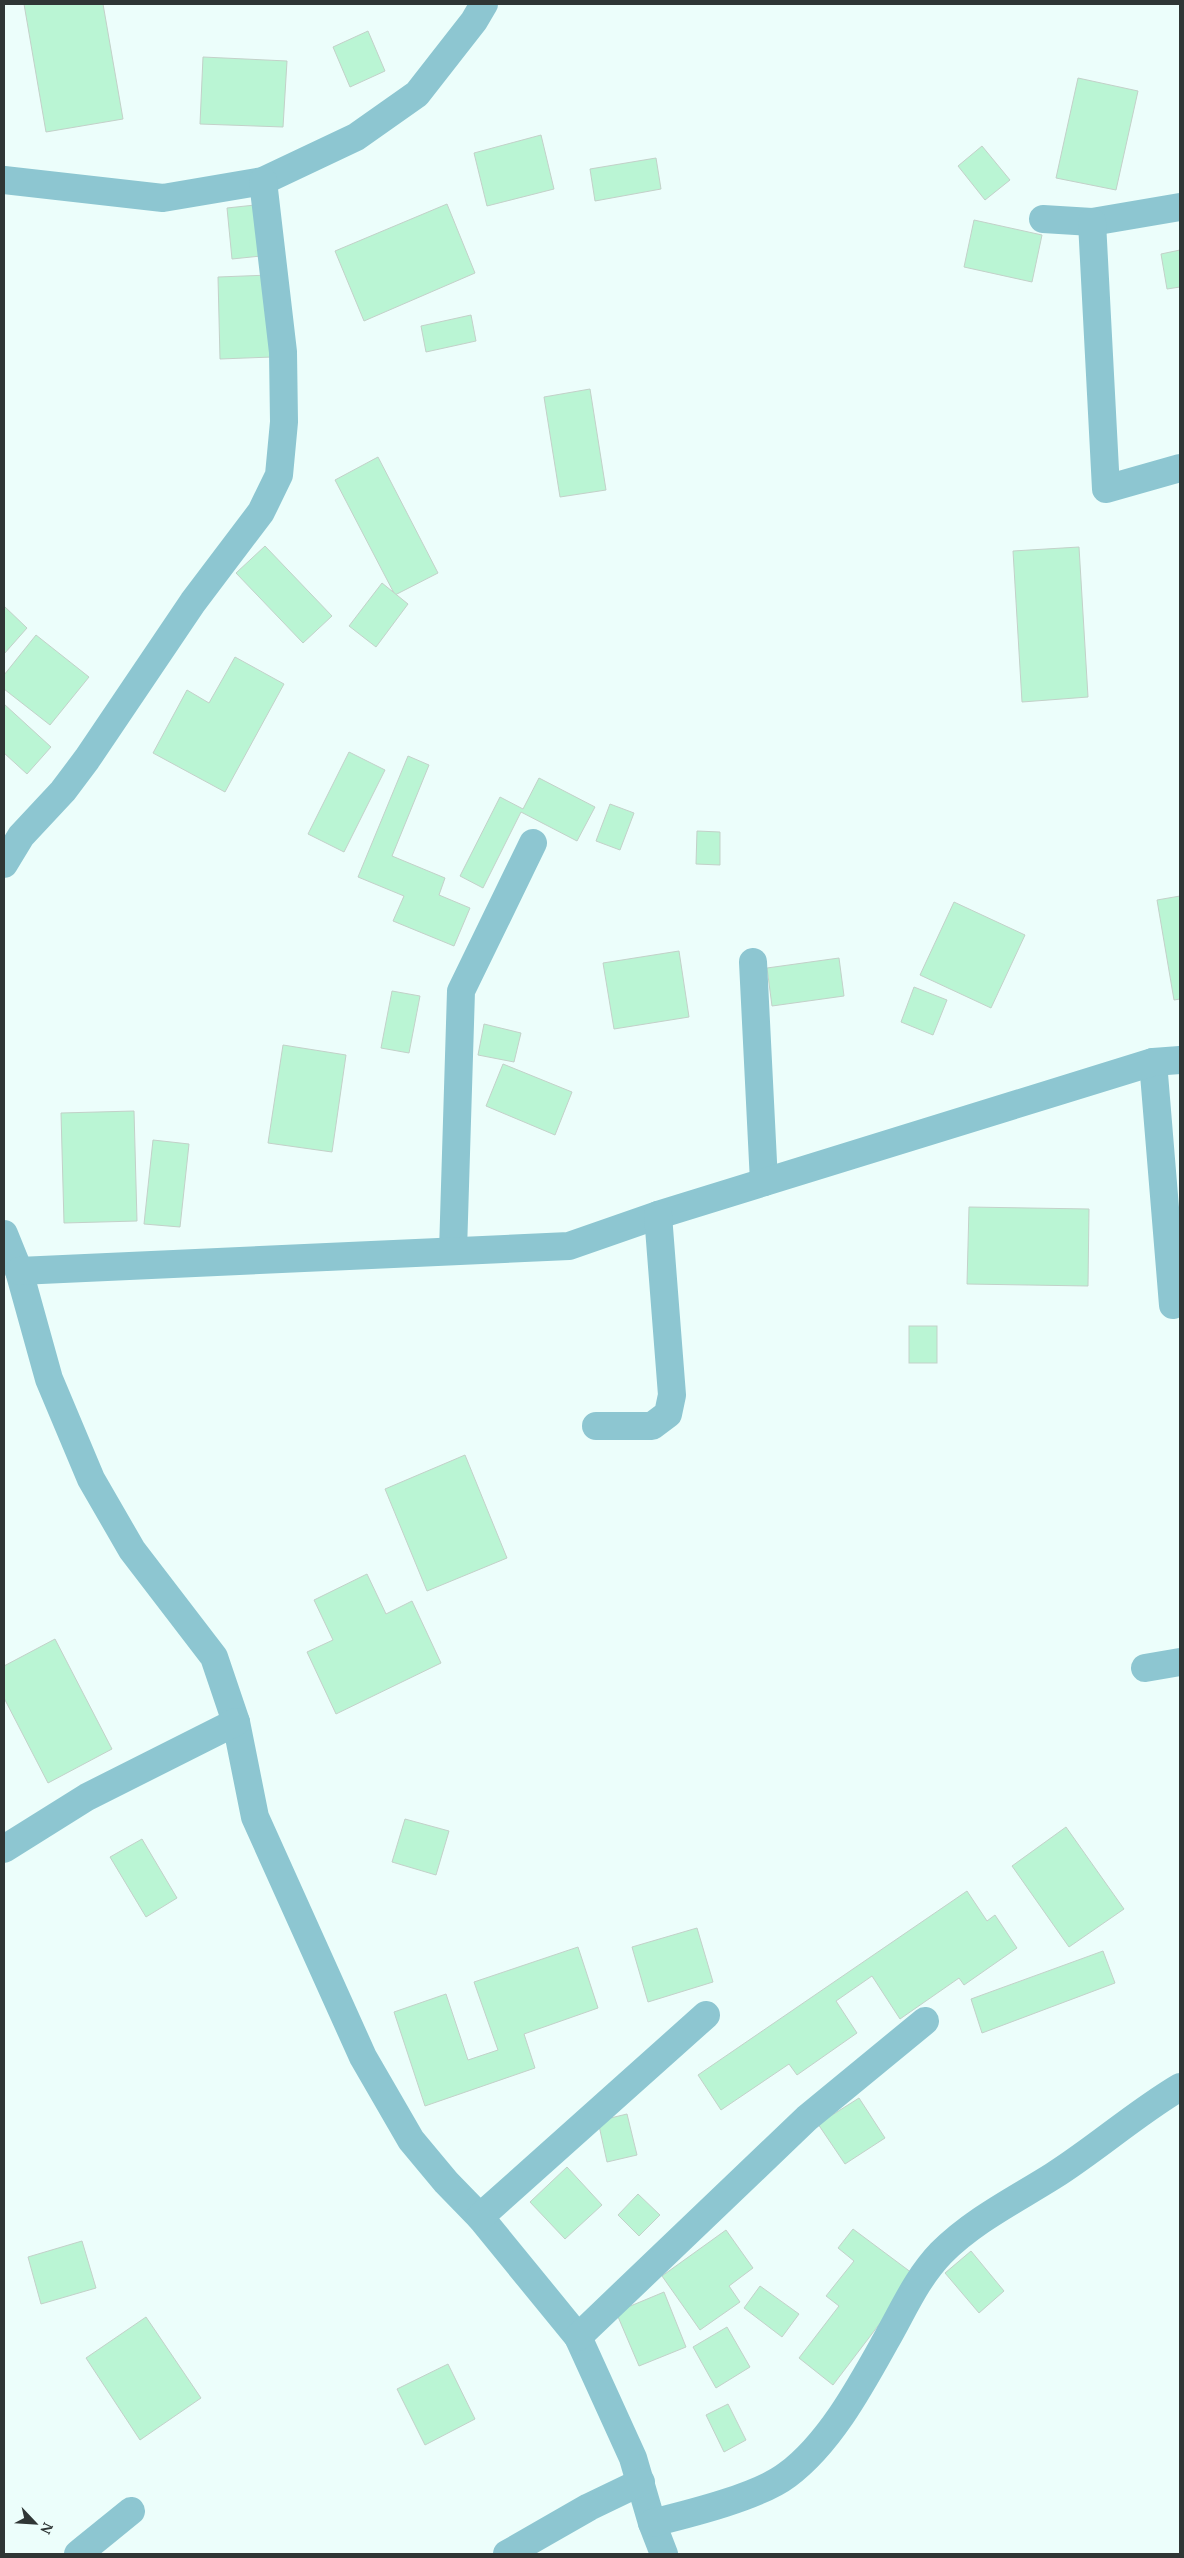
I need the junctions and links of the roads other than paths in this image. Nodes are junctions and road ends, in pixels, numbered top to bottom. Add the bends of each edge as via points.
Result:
1 (484, 4) edge
2 (4, 180) edge
3 (263, 181) junction
4 (1180, 208) edge
5 (1043, 219) dead end
6 (1092, 222) junction
7 (1180, 468) edge
8 (533, 843) dead end
9 (4, 864) edge
10 (753, 962) dead end
11 (1180, 1060) edge
12 (1153, 1062) junction
13 (764, 1182) junction
14 (658, 1216) junction
15 (4, 1234) edge
16 (452, 1251) junction
17 (19, 1271) junction
18 (1173, 1305) dead end
19 (596, 1426) dead end
20 (1180, 1662) edge
21 (1145, 1668) dead end
22 (236, 1722) junction
23 (4, 1849) edge
24 (706, 2015) dead end
25 (925, 2021) dead end
26 (1180, 2087) edge
27 (480, 2217) junction
28 (578, 2337) junction
29 (641, 2482) junction
30 (131, 2511) dead end
31 (652, 2523) junction
32 (78, 2554) edge
33 (507, 2554) edge
34 (664, 2554) edge

1 - 3 street via 417,94 356,137
2 - 3 street via 162,198
3 - 9 street via 283,352 284,422 279,475 261,512 193,602 87,759 63,791 21,836
4 - 6 street
5 - 6 street
6 - 7 street via 1106,489
8 - 16 street via 461,991
10 - 13 street
11 - 12 street
12 - 13 street
12 - 18 street
13 - 14 street
14 - 16 street via 569,1246
14 - 19 street via 672,1395 668,1414 652,1426
15 - 17 street
16 - 17 street
17 - 22 street via 49,1380 91,1479 132,1550 214,1657
20 - 21 street
22 - 23 street via 87,1796
22 - 27 street via 256,1817 363,2057 411,2140
24 - 27 street
25 - 28 street via 807,2118
26 - 31 street via 1154,2102 1054,2175 982,2218 941,2253 911,2291 856,2394 823,2439 786,2476 748,2495
27 - 28 street
28 - 29 street
29 - 31 street
29 - 33 street via 589,2507
30 - 32 street
31 - 34 street

